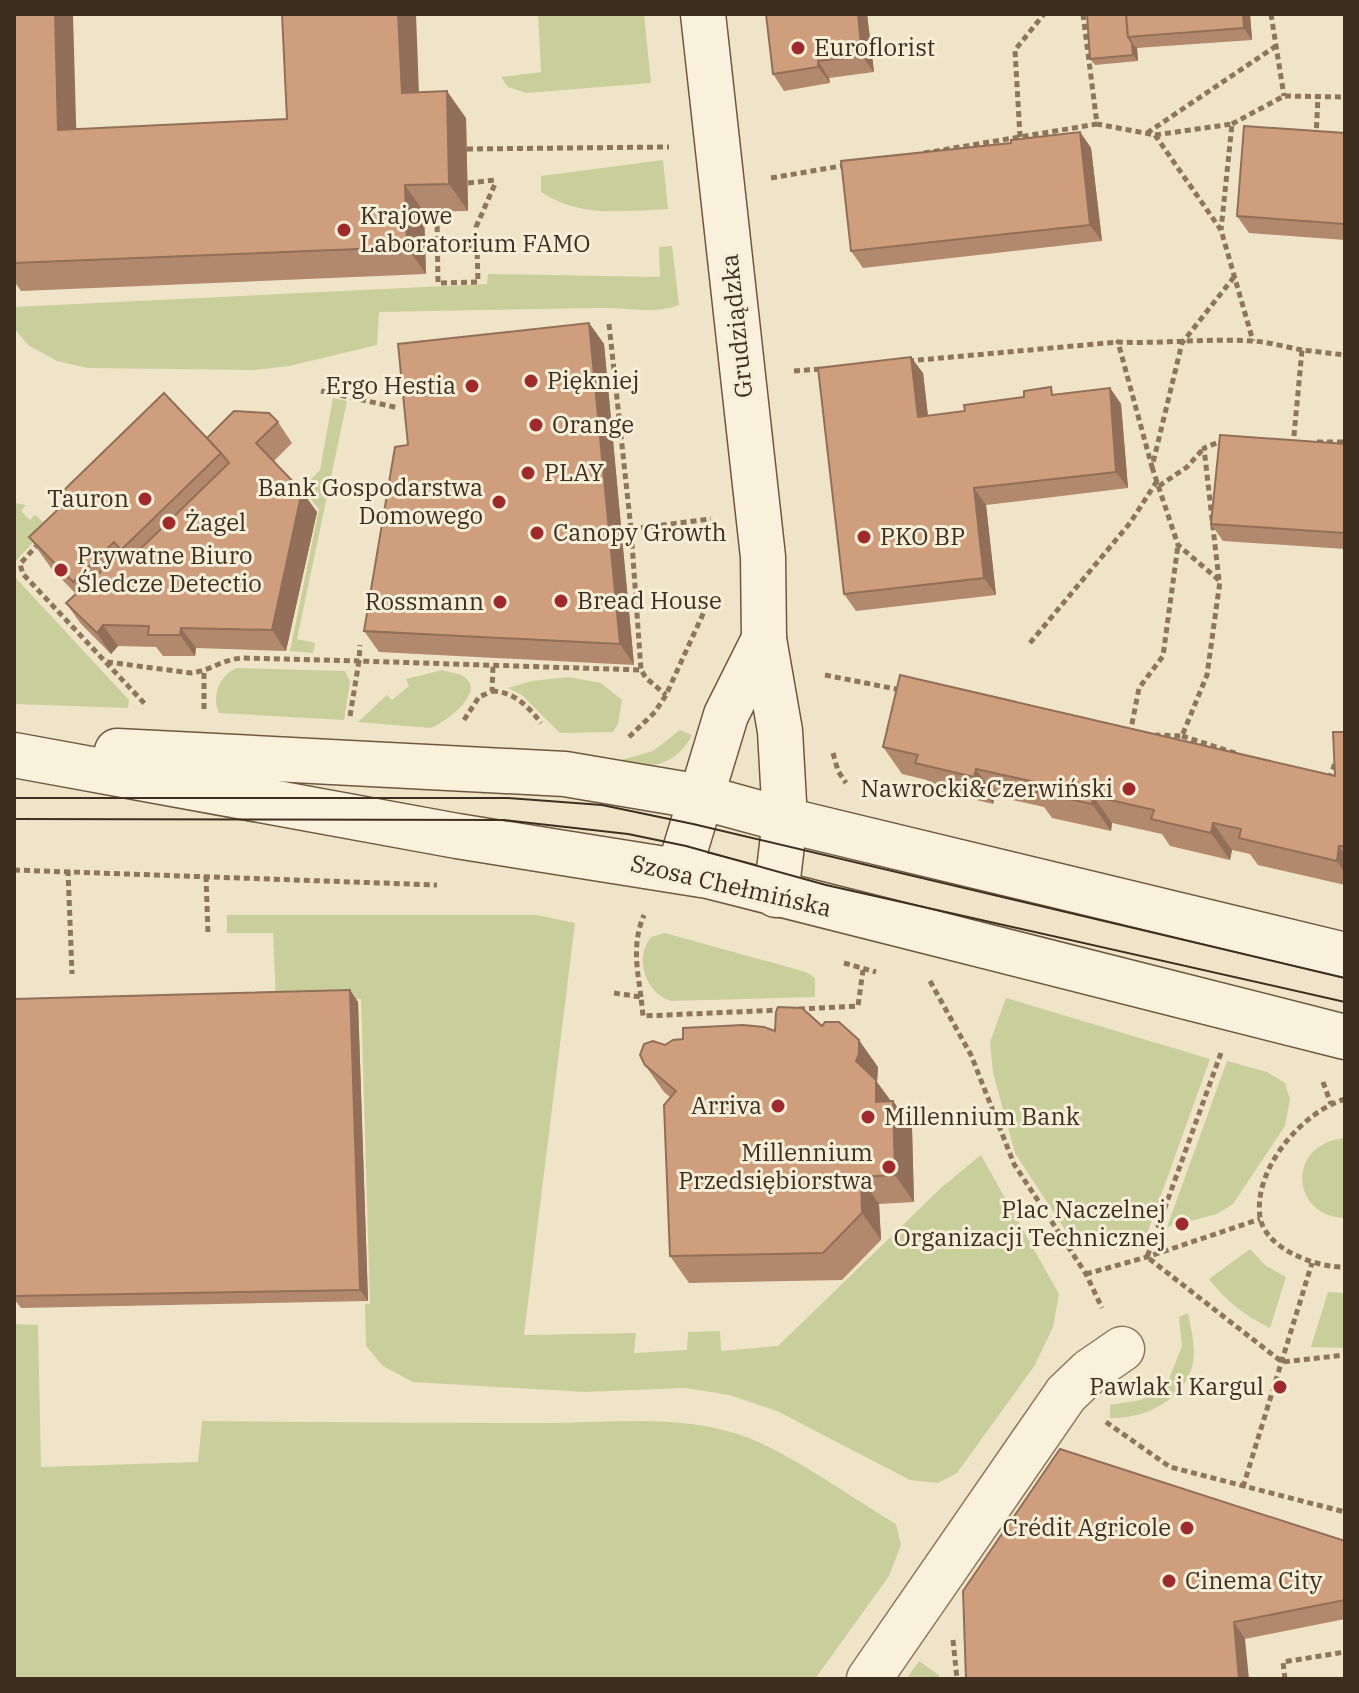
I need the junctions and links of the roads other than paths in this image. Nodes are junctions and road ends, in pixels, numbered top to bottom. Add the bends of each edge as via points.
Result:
1 (703, 14) edge
2 (764, 639) junction
3 (14, 747) edge
4 (14, 755) edge
5 (701, 797) junction
6 (785, 820) junction
7 (679, 870) junction
8 (776, 895) junction
9 (1345, 955) edge
10 (1345, 1037) edge
11 (1122, 1349) road end
12 (869, 1679) edge

1 - 2 street, Grudziądzka via 763,557
2 - 5 street, Grudziądzka via 726,715
2 - 6 street, Grudziądzka via 780,731
3 - 5 street via 565,774
4 - 7 street, Szosa Chełmińska via 457,836
5 - 6 street
5 - 7 street, Grudziądzka
6 - 8 street, Grudziądzka
6 - 9 street
7 - 8 street, Szosa Chełmińska
8 - 10 street, Szosa Chełmińska
11 - 12 street via 1066,1394

